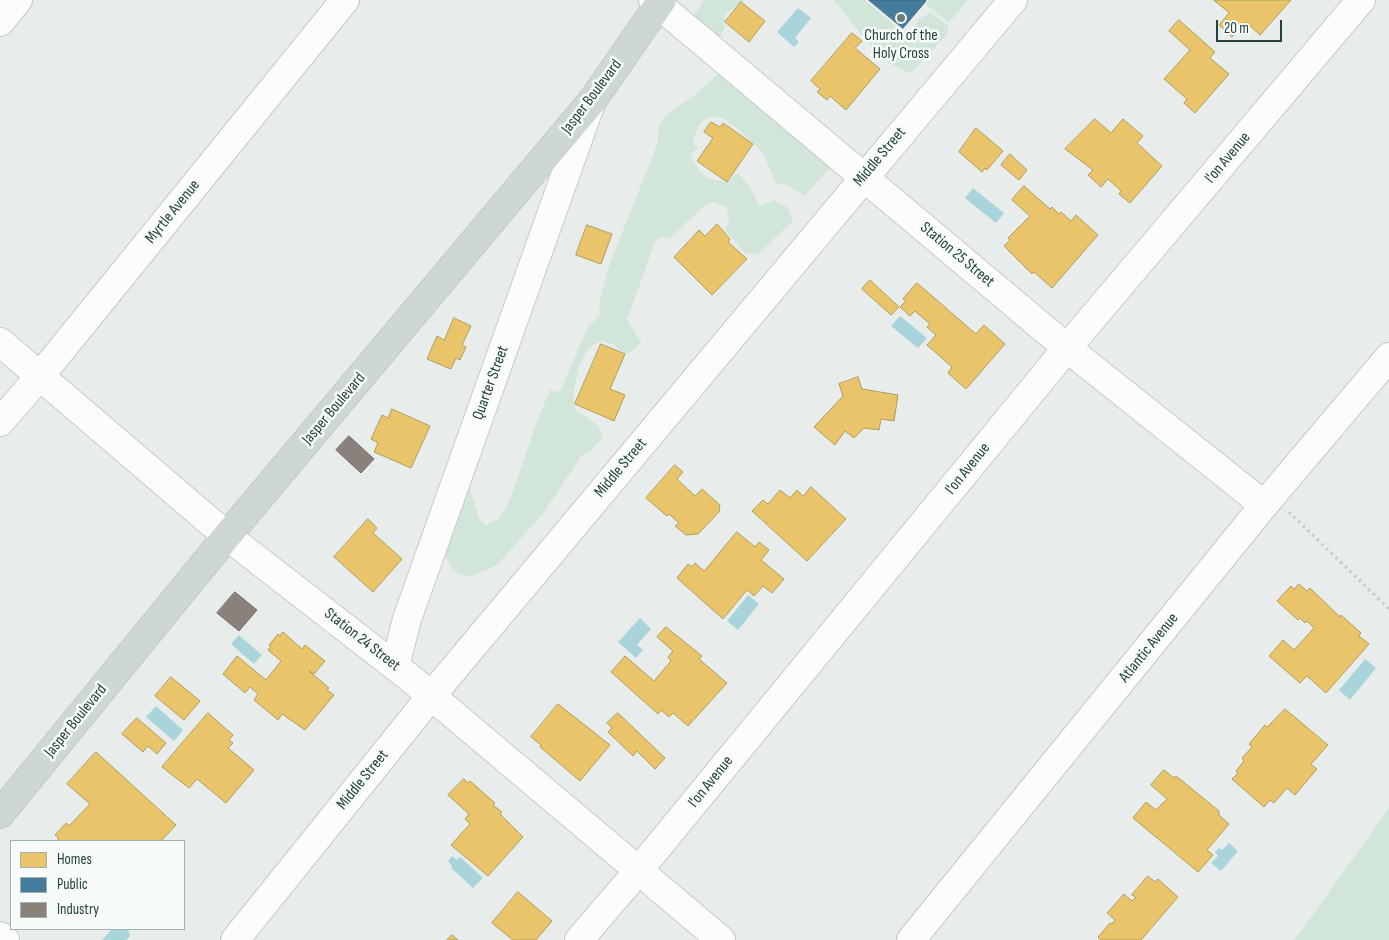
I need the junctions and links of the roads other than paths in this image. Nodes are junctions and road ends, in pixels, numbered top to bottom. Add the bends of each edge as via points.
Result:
1 (18, 0) edge
2 (345, 0) edge
3 (1013, 0) edge
4 (1361, 0) edge
5 (658, 2) edge
6 (0, 22) edge
7 (592, 101) junction
8 (863, 177) junction
9 (0, 342) edge
10 (1067, 348) junction
11 (1389, 357) edge
12 (40, 376) junction
13 (0, 422) edge
14 (1268, 501) junction
15 (227, 536) junction
16 (395, 666) junction
17 (432, 695) junction
18 (0, 814) edge
19 (639, 870) junction
20 (0, 936) edge
21 (5, 940) edge
22 (234, 940) edge
23 (579, 940) edge
24 (721, 940) edge
25 (911, 940) edge

1 - 6 street
2 - 12 street, Myrtle Avenue
3 - 8 street, Middle Street
4 - 10 street, I'on Avenue
5 - 7 main road, Jasper Boulevard
5 - 8 street, Station 25 Street
7 - 15 main road, Jasper Boulevard
7 - 16 street, Quarter Street via 407,619
8 - 10 street, Station 25 Street
8 - 17 street, Middle Street
9 - 12 street, Station 24 Street
10 - 14 street, Station 25 Street
10 - 19 street, I'on Avenue
11 - 14 street, Atlantic Avenue
12 - 13 street, Myrtle Avenue
12 - 15 street, Station 24 Street
14 - 25 street, Atlantic Avenue
15 - 16 street, Station 24 Street
15 - 18 main road, Jasper Boulevard
16 - 17 street, Station 24 Street
17 - 19 street, Station 24 Street
17 - 22 street, Middle Street
19 - 23 street, I'on Avenue
19 - 24 street, Station 24 Street
20 - 21 street

